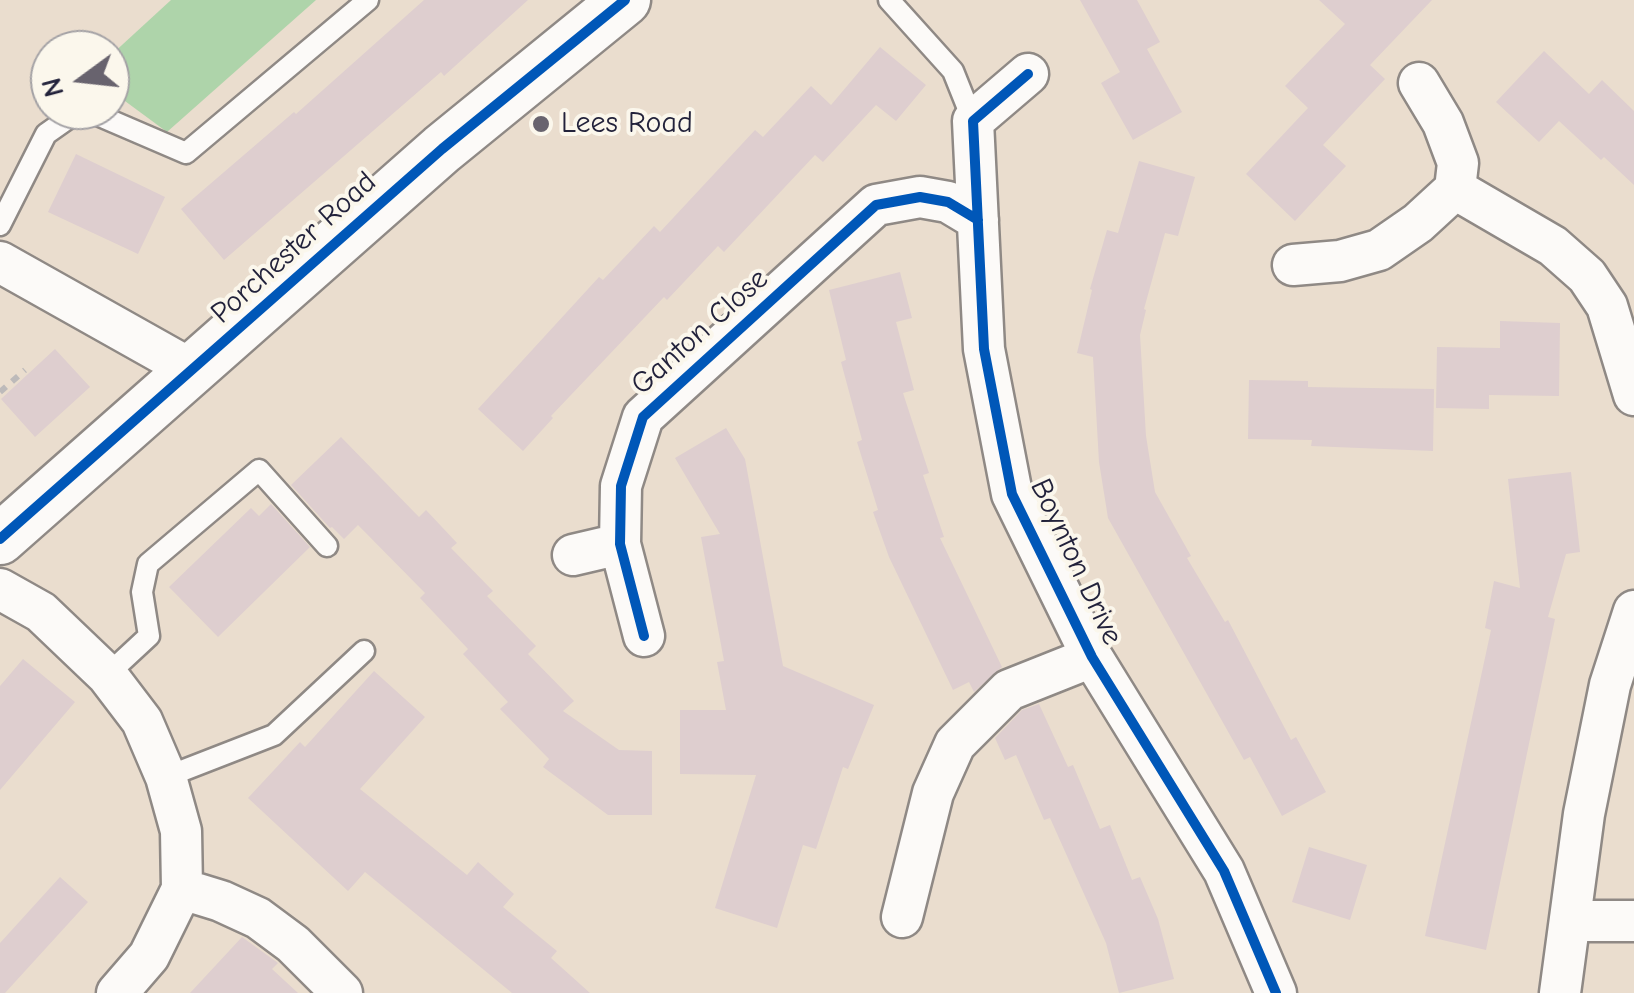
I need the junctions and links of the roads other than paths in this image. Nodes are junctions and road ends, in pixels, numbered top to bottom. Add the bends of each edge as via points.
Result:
1 (368, 0) edge
2 (625, 0) edge
3 (889, 0) edge
4 (1028, 74) dead end
5 (1419, 82) dead end
6 (972, 121) junction
7 (52, 130) edge
8 (130, 130) edge
9 (1454, 190) junction
10 (978, 220) junction
11 (0, 225) edge
12 (0, 262) edge
13 (1293, 265) dead end
14 (194, 371) junction
15 (1634, 395) edge
16 (0, 538) edge
17 (620, 544) junction
18 (327, 546) dead end
19 (573, 555) dead end
20 (0, 588) edge
21 (1634, 611) edge
22 (644, 636) dead end
23 (364, 651) dead end
24 (1092, 657) junction
25 (107, 675) junction
26 (166, 777) junction
27 (182, 888) junction
28 (902, 917) dead end
29 (1570, 920) junction
30 (1634, 921) edge
31 (117, 993) edge
32 (342, 993) edge
33 (1276, 993) edge
34 (1560, 993) edge

1 - 8 lane via 186,153
2 - 14 street, Porchester Road via 442,149
3 - 6 lane via 953,71
4 - 6 street
5 - 9 street via 1458,163
6 - 10 street, Boynton Drive
7 - 11 lane
9 - 13 street via 1379,250
9 - 15 street via 1553,246 1587,276 1607,306
10 - 17 street, Ganton Close via 948,202 920,197 876,206 643,417 621,486
10 - 24 street, Boynton Drive via 984,348 1012,494
12 - 14 street
14 - 16 street, Porchester Road
17 - 19 street
17 - 22 street, Ganton Close
18 - 25 lane via 258,470 148,564 142,592 149,636
20 - 25 street via 41,612
21 - 29 street via 1610,685
23 - 26 lane via 274,735
24 - 28 street via 1009,690 955,744 933,793
24 - 33 street, Boynton Drive via 1224,871
25 - 26 street via 142,721
26 - 27 street via 181,831
27 - 31 street via 158,962
27 - 32 street via 258,918
29 - 30 street
29 - 34 street

